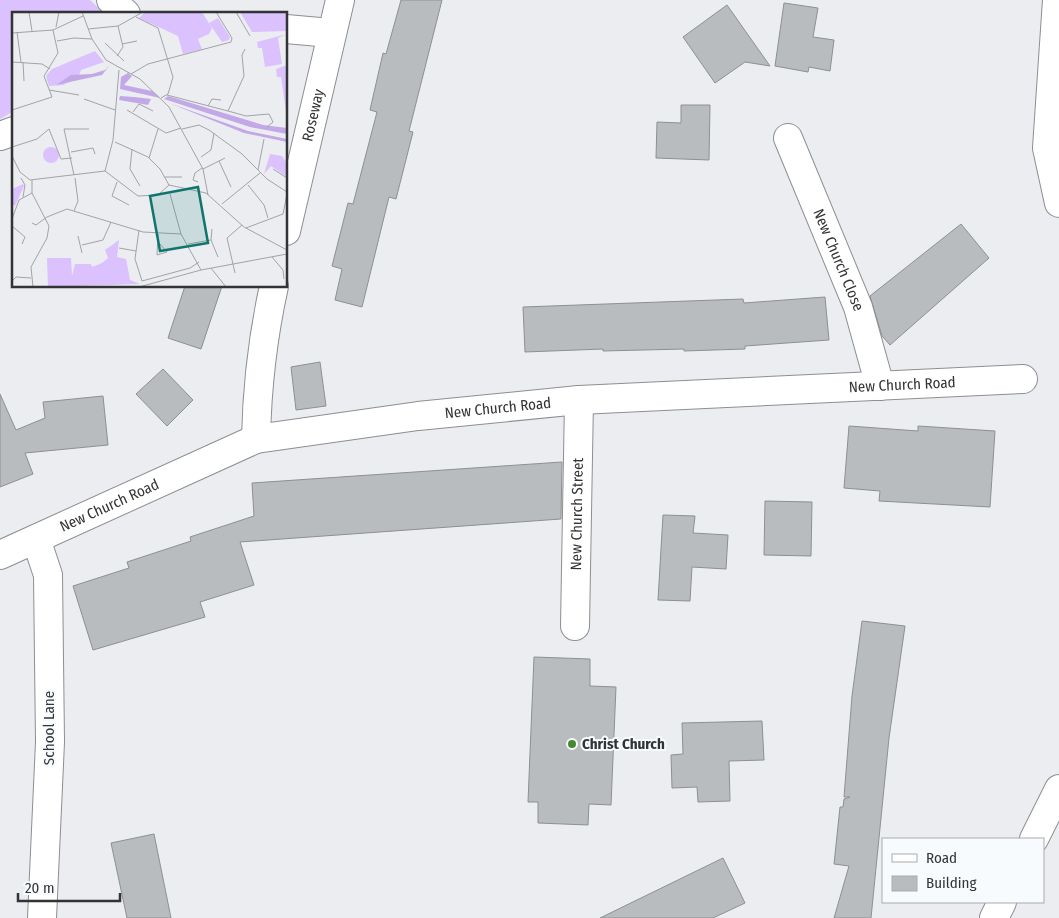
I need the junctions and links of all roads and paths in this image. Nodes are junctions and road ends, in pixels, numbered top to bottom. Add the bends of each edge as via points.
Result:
1 (111, 0) edge
2 (340, 0) edge
3 (1057, 0) edge
4 (124, 12) edge
5 (288, 29) edge
6 (331, 32) junction
7 (12, 132) edge
8 (0, 136) edge
9 (788, 138) dead end
10 (1059, 203) edge
11 (288, 222) edge
12 (274, 288) edge
13 (1023, 379) dead end
14 (880, 386) junction
15 (579, 400) junction
16 (256, 439) junction
17 (36, 539) junction
18 (0, 555) edge
19 (575, 626) dead end
20 (1059, 790) edge
21 (1035, 838) edge
22 (1002, 903) edge
23 (42, 918) edge
24 (994, 918) edge

1 - 4 street
2 - 6 street, Roseway
3 - 10 street via 1046,148
5 - 6 street
6 - 11 street, Roseway
7 - 8 street
9 - 14 street, New Church Close via 858,306
12 - 16 street via 262,349
13 - 14 street, New Church Road
14 - 15 street, New Church Road
15 - 16 street, New Church Road via 418,416
15 - 19 street, New Church Street
16 - 17 street, New Church Road
17 - 18 street, New Church Road
17 - 23 street, School Lane via 48,575 50,742
20 - 21 street
22 - 24 street

